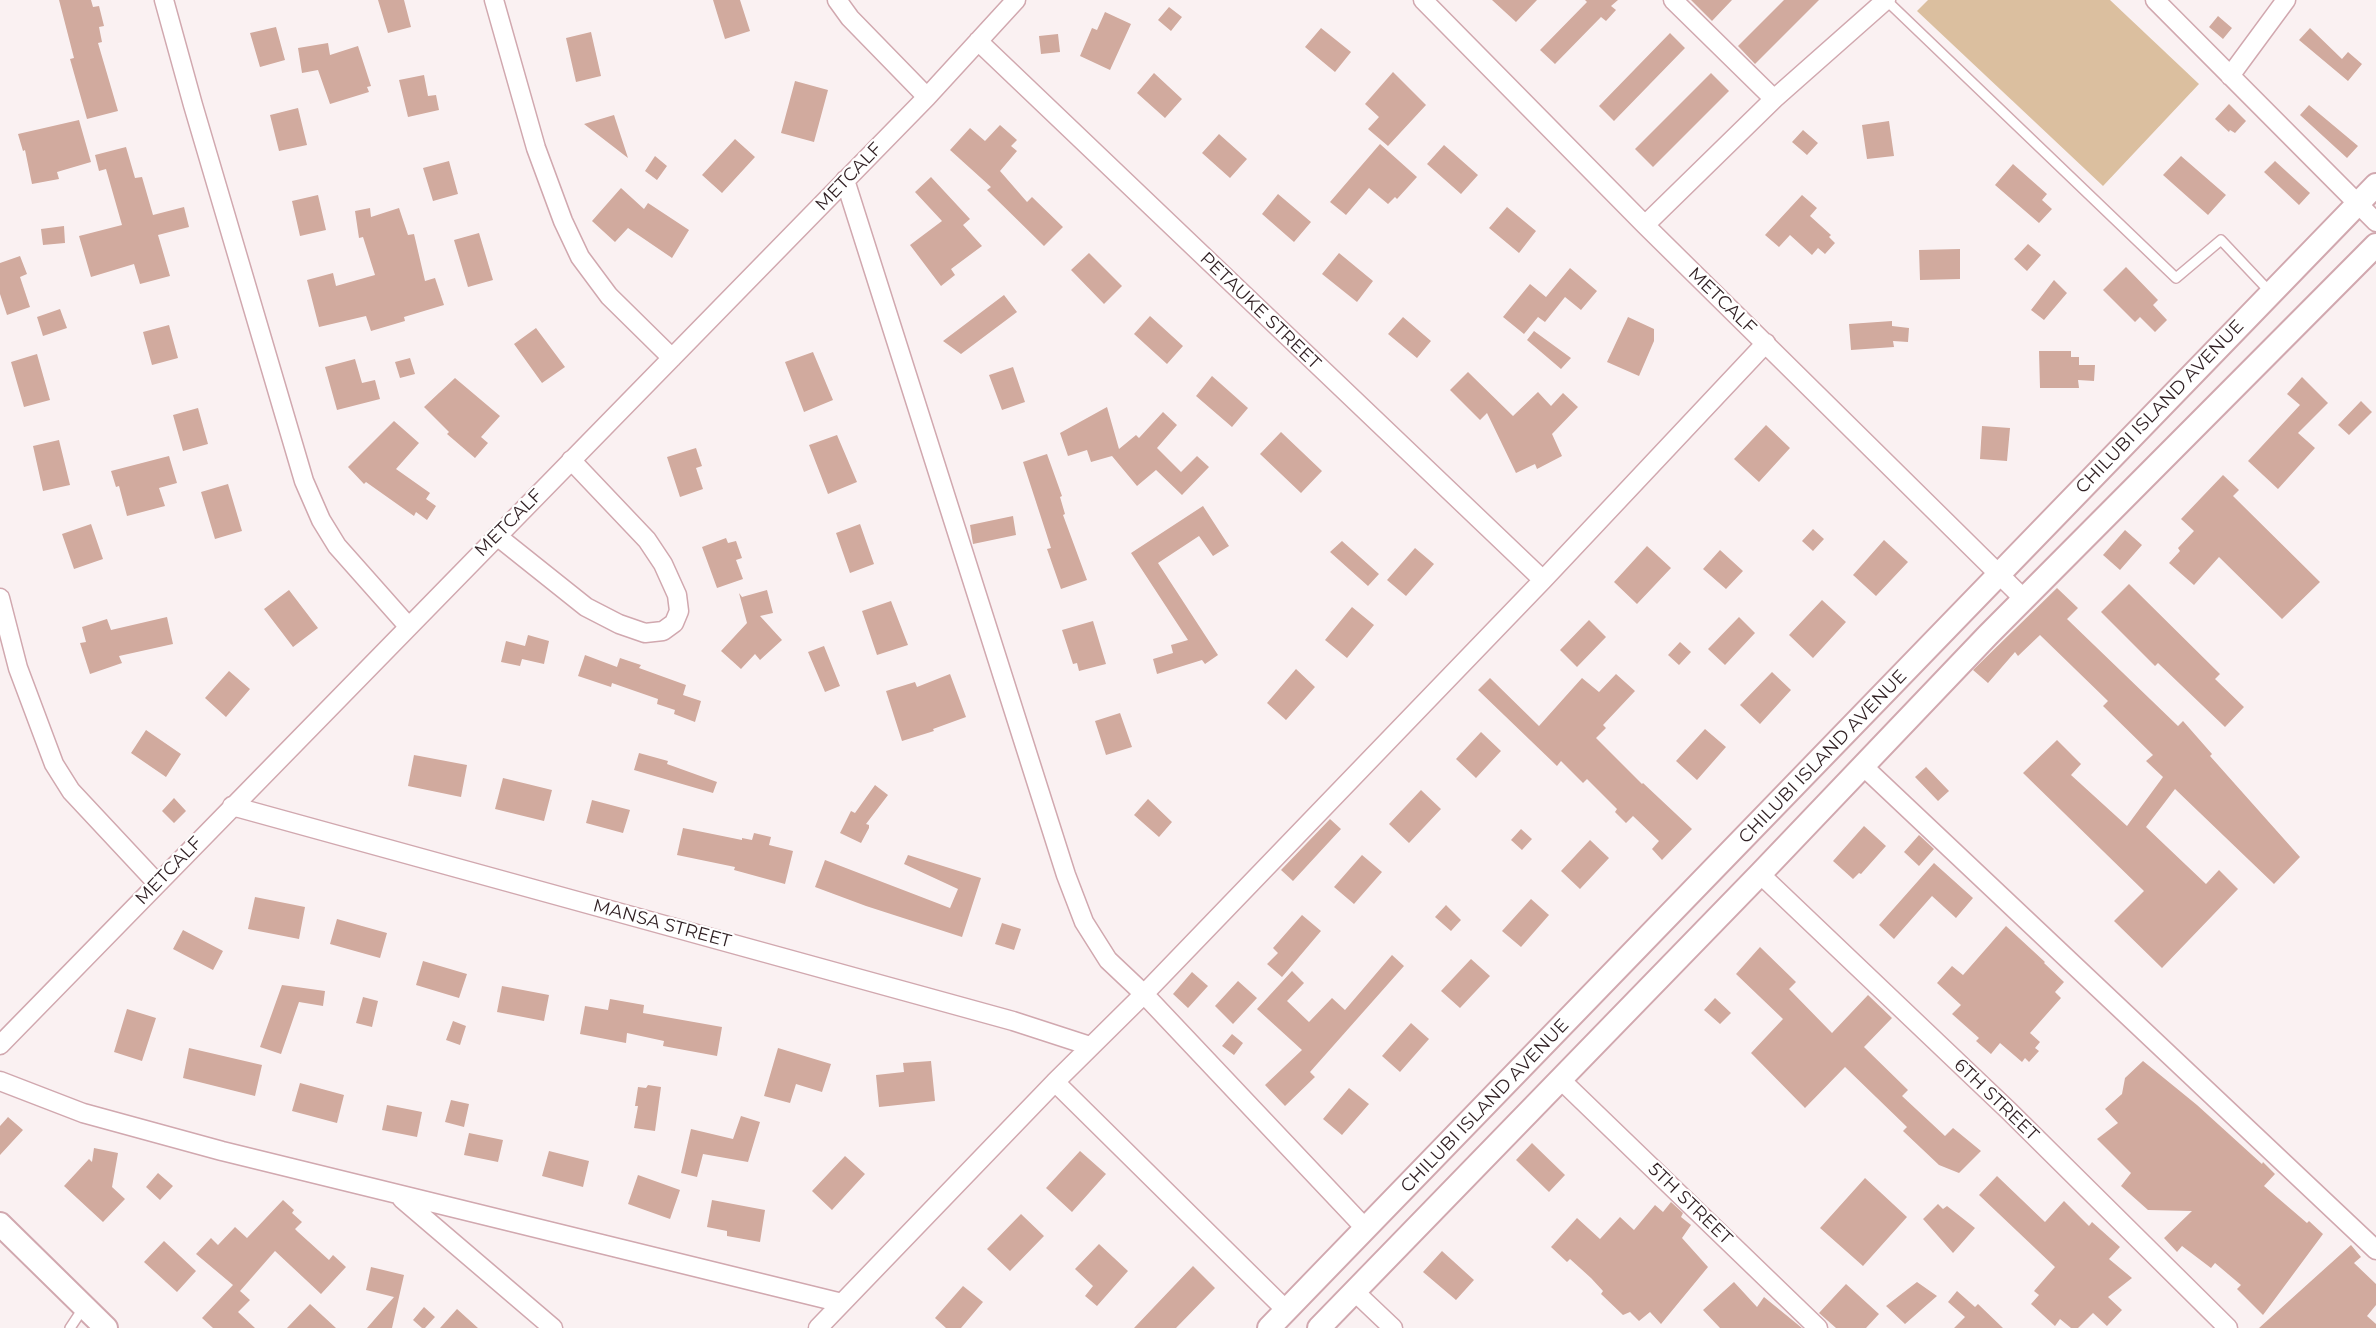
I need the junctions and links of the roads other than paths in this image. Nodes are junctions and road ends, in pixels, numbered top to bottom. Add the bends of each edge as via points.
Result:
1 (164, 0) edge
2 (494, 0) edge
3 (837, 0) edge
4 (1016, 0) edge
5 (1422, 0) edge
6 (1673, 0) edge
7 (1886, 0) edge
8 (2155, 0) edge
9 (2286, 0) edge
10 (978, 41) junction
11 (2230, 76) junction
12 (927, 97) junction
13 (1774, 99) junction
14 (845, 180) junction
15 (2376, 185) edge
16 (2358, 204) junction
17 (2376, 222) edge
18 (1644, 225) junction
19 (2376, 245) edge
20 (2271, 293) junction
21 (1766, 343) junction
22 (672, 358) junction
23 (571, 460) junction
24 (497, 536) junction
25 (1999, 573) junction
26 (1543, 580) junction
27 (2024, 599) junction
28 (1, 608) edge
29 (408, 626) junction
30 (1864, 767) junction
31 (232, 806) junction
32 (1760, 874) junction
33 (157, 883) junction
34 (1144, 994) junction
35 (0, 1045) edge
36 (1090, 1046) junction
37 (1561, 1080) junction
38 (0, 1081) edge
39 (1055, 1082) junction
40 (397, 1195) junction
41 (0, 1224) edge
42 (1366, 1229) junction
43 (2376, 1250) edge
44 (1355, 1292) junction
45 (842, 1303) junction
46 (84, 1307) junction
47 (1286, 1310) junction
48 (70, 1328) edge
49 (106, 1328) edge
50 (553, 1328) edge
51 (818, 1328) edge
52 (1269, 1328) edge
53 (1319, 1328) edge
54 (1393, 1328) edge
55 (1818, 1328) edge
56 (2228, 1328) edge

1 - 29 street via 304,481 337,546
2 - 22 street via 537,148 580,257 609,296
3 - 12 street
4 - 10 street, METCALF
5 - 18 street, METCALF
6 - 13 street
7 - 13 street
7 - 20 lane via 2176,278 2221,240
8 - 11 street
9 - 11 street
10 - 12 street, METCALF
10 - 26 street, PETAUKE STREET
11 - 16 street
12 - 14 street, METCALF
13 - 18 street
14 - 22 street, METCALF
14 - 34 street via 1066,875 1084,922 1108,960
15 - 16 street, CHILUBI ISLAND AVENUE
16 - 17 street
16 - 20 street, CHILUBI ISLAND AVENUE
18 - 21 street, METCALF
19 - 27 street, CHILUBI ISLAND AVENUE
20 - 25 street, CHILUBI ISLAND AVENUE
21 - 25 street, METCALF
21 - 26 street
22 - 23 street, METCALF
23 - 24 street, METCALF
23 - 24 street via 647,540 663,564 680,610 674,623 663,631 645,633 619,624 586,607
24 - 29 street, METCALF
25 - 27 street, METCALF
25 - 42 street, CHILUBI ISLAND AVENUE
26 - 34 street
27 - 30 street, CHILUBI ISLAND AVENUE
28 - 33 street via 18,668 54,764 70,791
29 - 31 street, METCALF
30 - 32 street, CHILUBI ISLAND AVENUE
30 - 43 street
31 - 33 street, METCALF
31 - 36 street, MANSA STREET via 1013,1021
32 - 37 street, CHILUBI ISLAND AVENUE
32 - 56 street, 6TH STREET via 2009,1111
33 - 35 street, METCALF
34 - 36 street
34 - 42 street
36 - 39 street
37 - 44 street, CHILUBI ISLAND AVENUE
37 - 55 street, 5TH STREET
38 - 40 street via 83,1113
39 - 45 street
39 - 47 street
40 - 45 street
40 - 50 street
41 - 46 street
42 - 47 street, CHILUBI ISLAND AVENUE
44 - 53 street, CHILUBI ISLAND AVENUE
44 - 54 street
45 - 51 street
46 - 48 lane
46 - 49 street
47 - 52 street, CHILUBI ISLAND AVENUE

